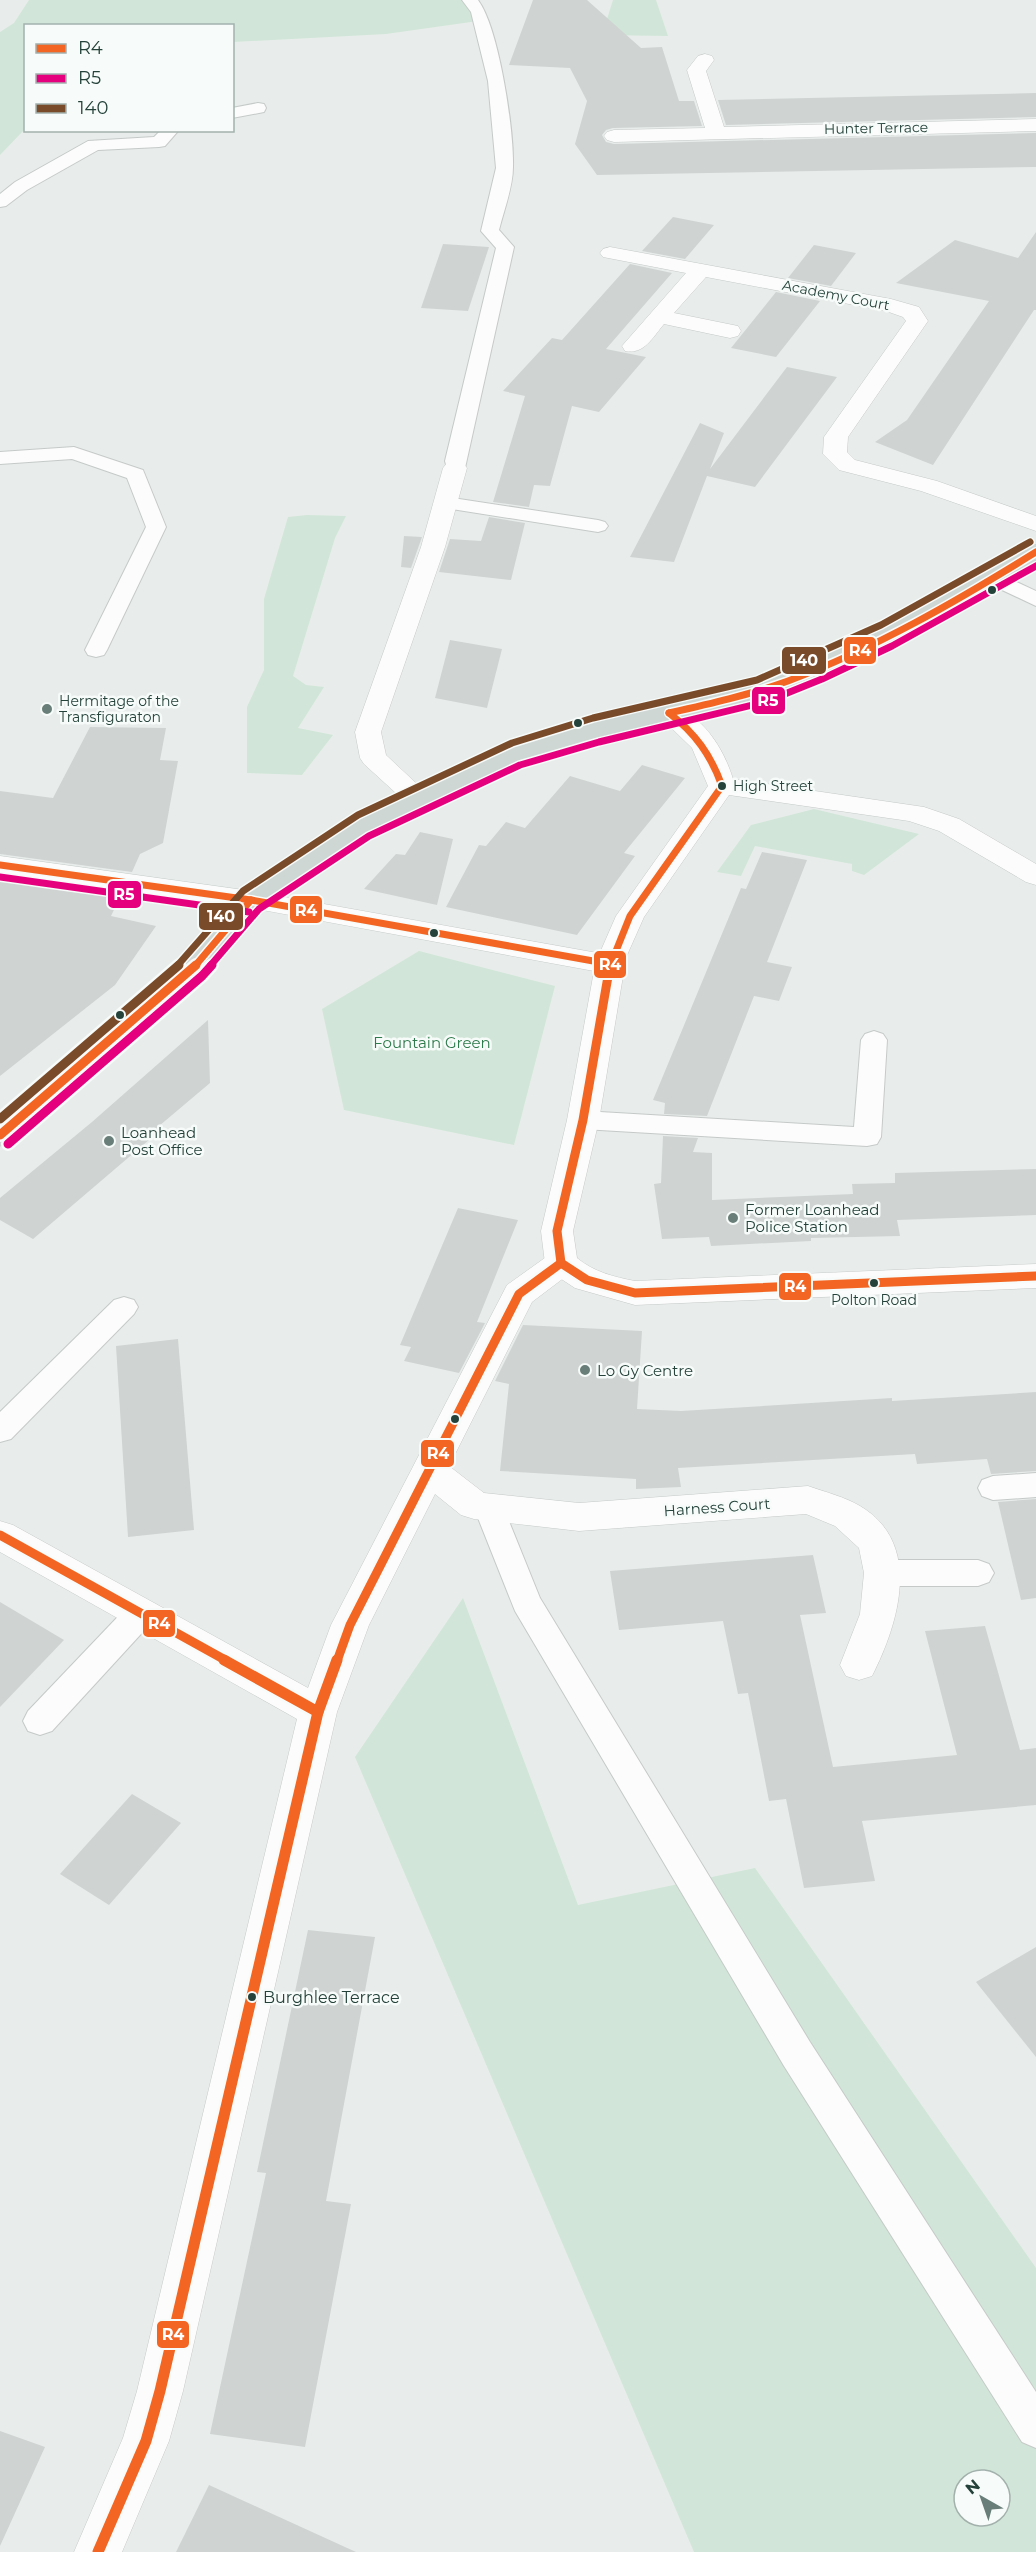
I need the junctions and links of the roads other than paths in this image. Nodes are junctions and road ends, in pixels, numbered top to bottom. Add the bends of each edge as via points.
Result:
1 (470, 0) edge
2 (705, 60) dead end
3 (258, 108) dead end
4 (234, 113) edge
5 (1036, 125) edge
6 (169, 132) edge
7 (716, 132) junction
8 (614, 136) dead end
9 (0, 202) edge
10 (610, 253) dead end
11 (701, 270) junction
12 (659, 317) junction
13 (730, 331) dead end
14 (633, 346) dead end
15 (0, 458) edge
16 (456, 468) joint
17 (446, 503) junction
18 (1036, 524) edge
19 (598, 526) dead end
20 (1036, 552) edge
21 (993, 578) junction
22 (1036, 600) edge
23 (96, 650) dead end
24 (669, 713) junction
25 (722, 786) junction
26 (418, 799) junction
27 (0, 865) edge
28 (1036, 876) edge
29 (251, 900) junction
30 (610, 964) junction
31 (873, 1040) dead end
32 (583, 1120) junction
33 (0, 1135) edge
34 (561, 1263) junction
35 (1036, 1276) edge
36 (124, 1307) dead end
37 (0, 1431) edge
38 (423, 1483) junction
39 (1036, 1485) edge
40 (993, 1488) dead end
41 (489, 1508) junction
42 (0, 1535) edge
43 (882, 1573) junction
44 (978, 1573) dead end
45 (141, 1613) junction
46 (859, 1665) dead end
47 (318, 1712) junction
48 (40, 1721) dead end
49 (1036, 2428) edge
50 (98, 2552) edge

1 - 16 lane via 479,12 496,81 505,168 490,231 505,247
2 - 7 street via 696,70
3 - 4 lane
5 - 7 street, Hunter Terrace
6 - 9 lane via 159,142 94,145
7 - 8 street, Hunter Terrace
10 - 11 street, Academy Court
11 - 12 street
11 - 18 street, Academy Court via 911,312 917,321 836,437 835,454 847,465 929,486
12 - 13 street
12 - 14 street
15 - 23 lane via 74,453 136,474 156,526
16 - 17 street
17 - 19 lane
17 - 26 street via 368,732 373,758
20 - 21 main road
21 - 22 lane
21 - 24 main road via 818,668 761,691
24 - 25 street via 695,732 715,762
24 - 26 main road via 516,754
25 - 28 street via 914,813 949,825
25 - 30 street via 630,916
26 - 29 main road via 363,826
27 - 29 street
29 - 30 street
29 - 33 main road via 193,968
30 - 32 street
31 - 32 lane via 867,1137
32 - 34 street via 557,1231
34 - 35 street via 595,1286 635,1293
34 - 38 street via 519,1294
36 - 37 lane
38 - 41 street, Harness Court
38 - 47 street via 350,1624
39 - 40 lane
41 - 43 street, Harness Court via 579,1517 808,1500 848,1516 876,1542
41 - 49 lane via 532,1612 797,2054
42 - 45 street
43 - 44 lane
43 - 46 street, Harness Court via 879,1614
45 - 47 street
45 - 48 lane
47 - 50 street via 160,2391 146,2441

